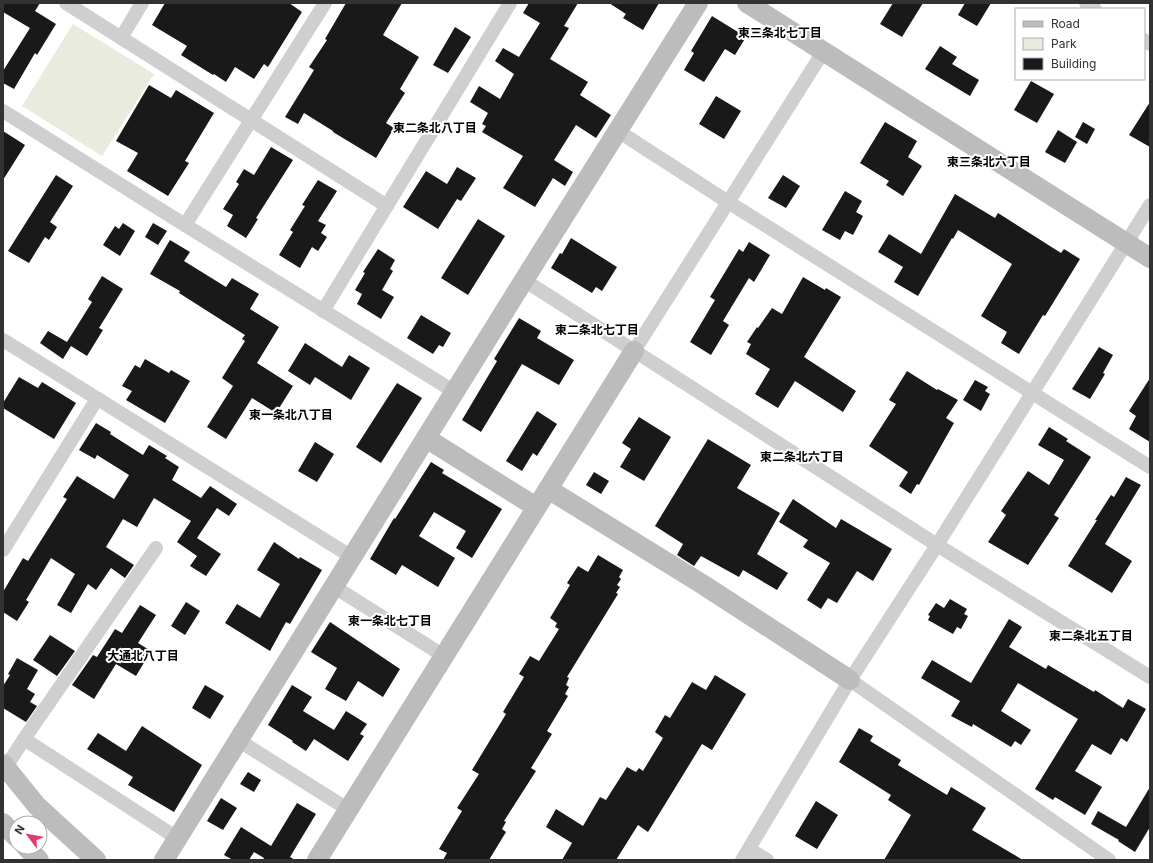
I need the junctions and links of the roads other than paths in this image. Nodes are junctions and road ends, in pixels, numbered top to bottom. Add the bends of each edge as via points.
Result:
1 (66, 3) edge
2 (142, 3) edge
3 (325, 3) edge
4 (510, 3) edge
5 (698, 3) edge
6 (747, 3) edge
7 (120, 38) junction
8 (823, 52) junction
9 (3, 110) edge
10 (250, 121) junction
11 (618, 131) junction
12 (728, 202) junction
13 (1150, 205) edge
14 (387, 206) junction
15 (185, 225) junction
16 (1126, 243) junction
17 (1150, 258) edge
18 (524, 280) junction
19 (323, 311) junction
20 (3, 340) edge
21 (634, 351) junction
22 (455, 392) junction
23 (1031, 393) junction
24 (97, 399) junction
25 (426, 438) junction
26 (1150, 467) edge
27 (548, 489) junction
28 (536, 507) junction
29 (937, 545) junction
30 (156, 548) dead end
31 (3, 550) edge
32 (352, 557) junction
33 (333, 586) junction
34 (444, 656) junction
35 (1150, 677) edge
36 (850, 680) junction
37 (24, 739) junction
38 (238, 740) junction
39 (4, 766) edge
40 (349, 810) junction
41 (177, 838) junction
42 (745, 854) edge
43 (96, 860) edge
44 (164, 860) edge
45 (317, 860) edge
46 (767, 860) edge
47 (1109, 860) edge

1 - 7 street
2 - 7 street
3 - 10 street
4 - 14 street
5 - 11 street
6 - 8 street
7 - 10 street
8 - 12 street
8 - 16 street
9 - 15 street
10 - 14 street
10 - 15 street
11 - 12 street
11 - 18 street
12 - 21 street
12 - 23 street
13 - 16 street
14 - 19 street
15 - 19 street
16 - 17 street
16 - 23 street
18 - 21 street
18 - 22 street
19 - 22 street
20 - 24 street
21 - 27 street
21 - 29 street
22 - 25 street
23 - 26 street
23 - 29 street
24 - 31 street
24 - 32 street
25 - 28 street
25 - 32 street
27 - 28 street
27 - 36 street via 709,588
28 - 34 street
29 - 35 street
29 - 36 street
30 - 37 street
32 - 33 street
33 - 34 street
33 - 38 street
34 - 40 street
36 - 42 street
36 - 47 street
37 - 39 street
37 - 41 street
38 - 40 street
38 - 41 street
39 - 43 street via 37,806
40 - 45 street
41 - 44 street
42 - 46 street

